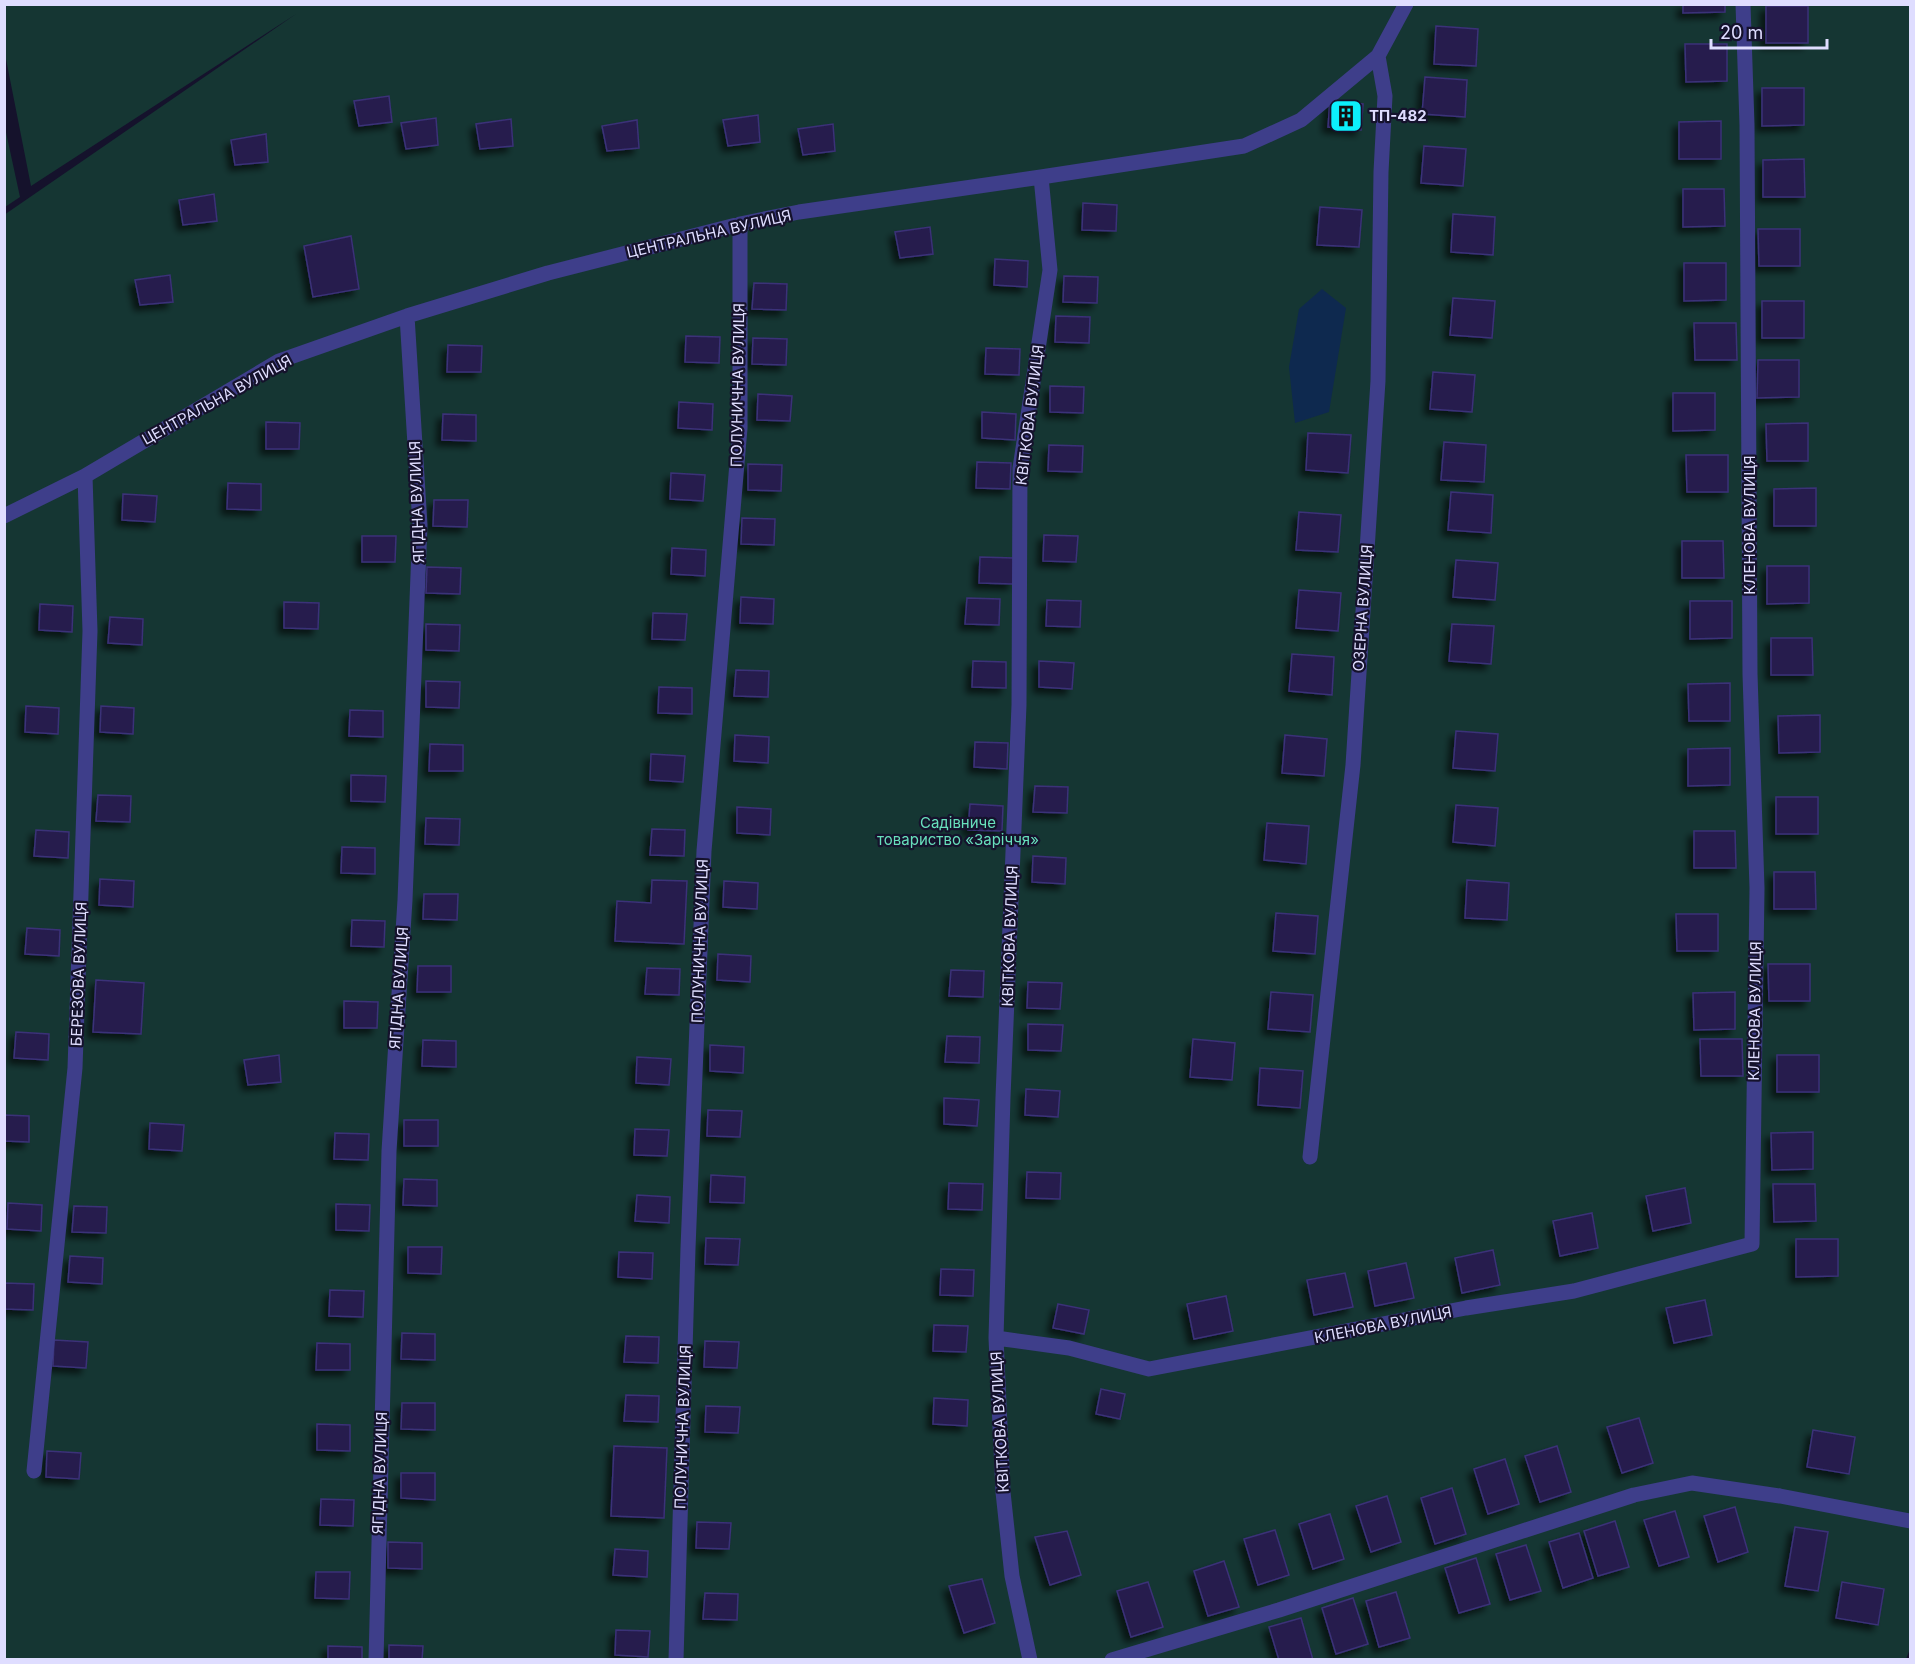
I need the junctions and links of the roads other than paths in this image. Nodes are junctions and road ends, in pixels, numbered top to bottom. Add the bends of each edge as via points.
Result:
1 (1406, 4) edge
2 (1743, 4) edge
3 (1378, 57) junction
4 (1041, 177) junction
5 (740, 224) junction
6 (407, 316) junction
7 (85, 476) junction
8 (4, 516) edge
9 (1310, 1157) dead end
10 (996, 1338) junction
11 (33, 1471) dead end
12 (1911, 1521) edge
13 (376, 1659) edge
14 (676, 1659) edge
15 (1030, 1659) edge
16 (1112, 1659) edge

1 - 3 street, ЦЕНТРАЛЬНА ВУЛИЦЯ
2 - 10 street, КЛЕНОВА ВУЛИЦЯ via 1750,674 1757,888 1752,1244 1574,1291 1149,1369 1069,1348
3 - 4 street, ЦЕНТРАЛЬНА ВУЛИЦЯ via 1301,120 1244,146
3 - 9 street, ОЗЕРНА ВУЛИЦЯ via 1385,96 1378,381 1353,765
4 - 5 street, ЦЕНТРАЛЬНА ВУЛИЦЯ
4 - 10 street, КВІТКОВА ВУЛИЦЯ via 1050,270 1020,468 1019,705
5 - 6 street, ЦЕНТРАЛЬНА ВУЛИЦЯ via 548,273
5 - 14 street, ПОЛУНИЧНА ВУЛИЦЯ via 741,428 704,851
6 - 7 street, ЦЕНТРАЛЬНА ВУЛИЦЯ via 279,361
6 - 13 street, ЯГІДНА ВУЛИЦЯ via 420,525 405,889 389,1151
7 - 8 street, ЦЕНТРАЛЬНА ВУЛИЦЯ
7 - 11 street, БЕРЕЗОВА ВУЛИЦЯ via 90,631 75,1068
10 - 15 street, КВІТКОВА ВУЛИЦЯ via 1004,1503 1012,1576
12 - 16 street via 1692,1483 1634,1495 1279,1610

